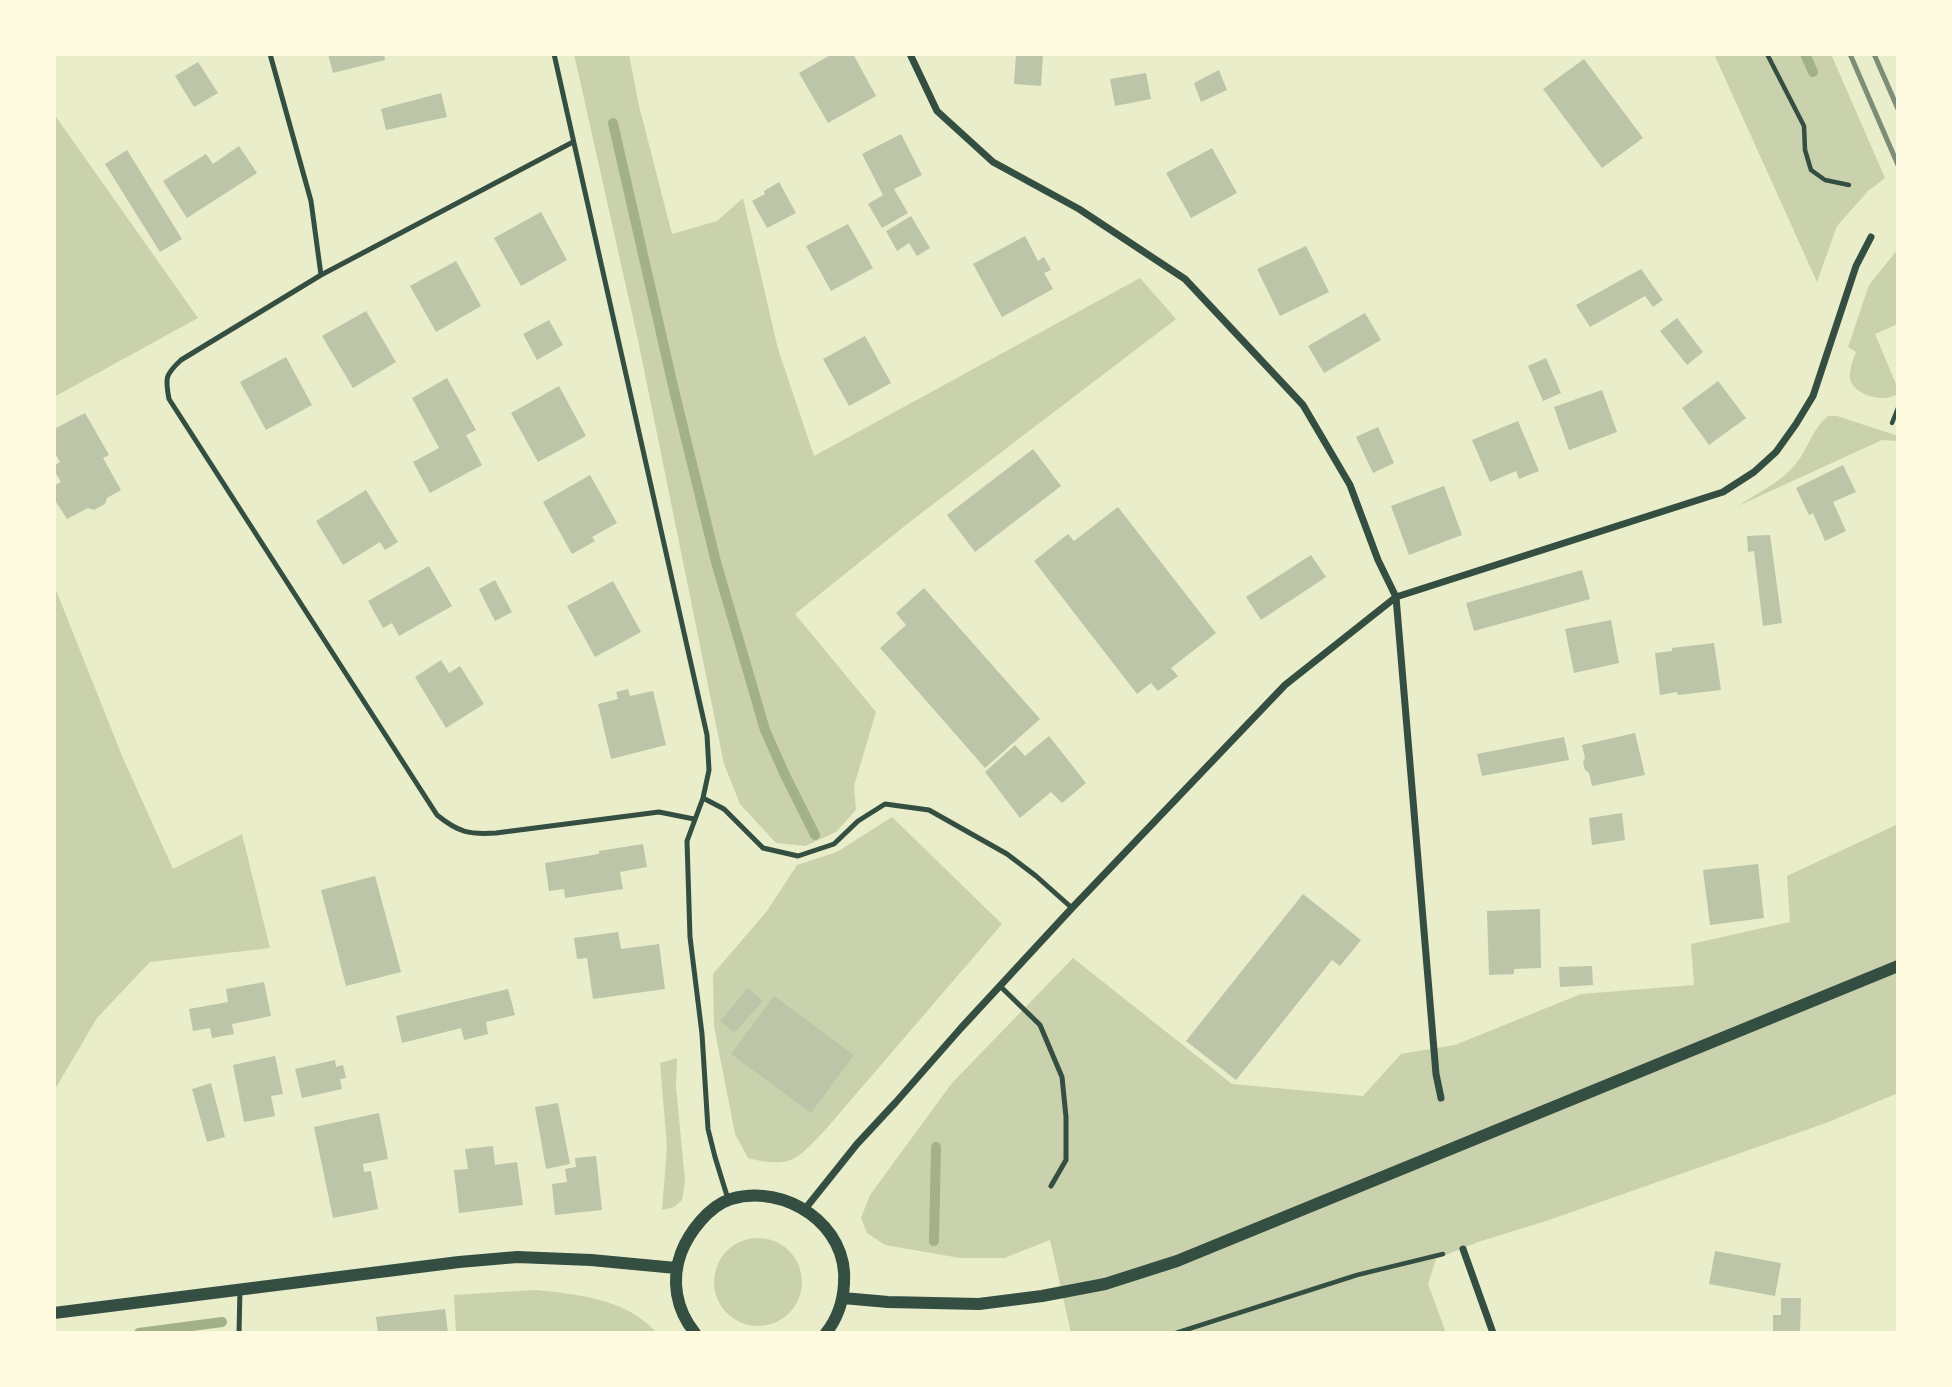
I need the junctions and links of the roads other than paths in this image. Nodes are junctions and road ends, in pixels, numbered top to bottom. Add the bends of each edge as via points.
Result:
1 (270, 54) edge
2 (554, 54) edge
3 (910, 54) edge
4 (573, 142) junction
5 (1871, 237) dead end
6 (321, 275) junction
7 (1396, 597) junction
8 (703, 798) junction
9 (694, 819) junction
10 (1072, 908) junction
11 (1898, 966) edge
12 (1000, 986) junction
13 (1441, 1098) dead end
14 (1051, 1185) dead end
15 (729, 1200) junction
16 (805, 1209) junction
17 (1463, 1249) road end
18 (676, 1268) junction
19 (240, 1289) junction
20 (843, 1298) junction
21 (54, 1313) edge
22 (239, 1333) edge
23 (695, 1333) edge
24 (826, 1333) edge
25 (1493, 1333) edge

1 - 6 lane via 311,201
2 - 4 lane
3 - 7 street via 937,111 993,163 1079,209 1185,279 1303,405 1350,485
4 - 6 lane
4 - 8 lane via 707,735 709,770
5 - 7 street via 1856,266 1813,396 1776,452 1754,472 1723,492
6 - 9 lane via 181,360 169,371 169,399 437,815 453,828 475,835 659,812
7 - 10 street via 1284,685
7 - 13 street
8 - 9 lane
8 - 10 lane via 724,809 763,848 797,856 834,844 885,804 929,810 1007,854
9 - 15 lane via 687,841 690,937 708,1129
10 - 12 street
11 - 20 street via 1177,1261 1105,1284 979,1304
12 - 14 lane via 1041,1025 1062,1077 1066,1160
12 - 16 street via 857,1144
15 - 16 street via 778,1197
15 - 18 street via 695,1226
16 - 20 street via 824,1224 838,1247 845,1272
17 - 25 street
18 - 19 street via 517,1257
18 - 23 street via 678,1302
19 - 21 street
19 - 22 lane
20 - 24 street

